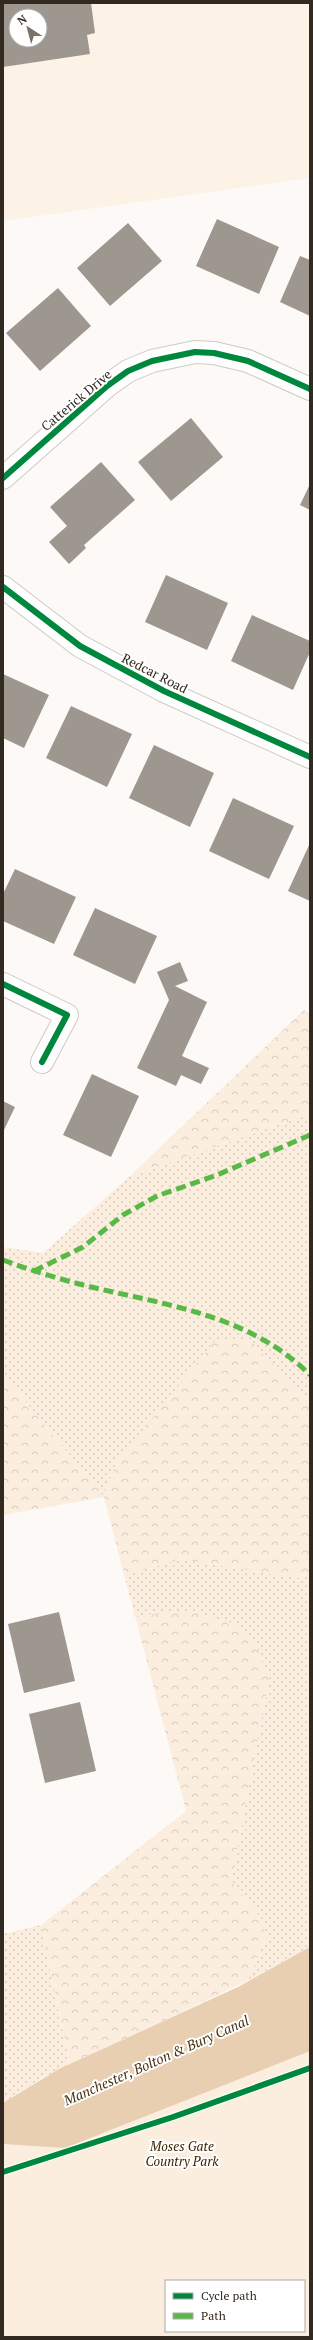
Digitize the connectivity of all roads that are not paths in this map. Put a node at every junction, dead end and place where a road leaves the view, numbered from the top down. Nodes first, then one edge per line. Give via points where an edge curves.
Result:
1 (310, 389) edge
2 (3, 478) edge
3 (3, 587) edge
4 (310, 757) edge
5 (3, 984) edge
6 (42, 1062) dead end

1 - 2 street, Catterick Drive via 248,361 214,353 196,352 152,361 128,371 107,386
3 - 4 street, Redcar Road via 80,646 164,691
5 - 6 street via 67,1015

